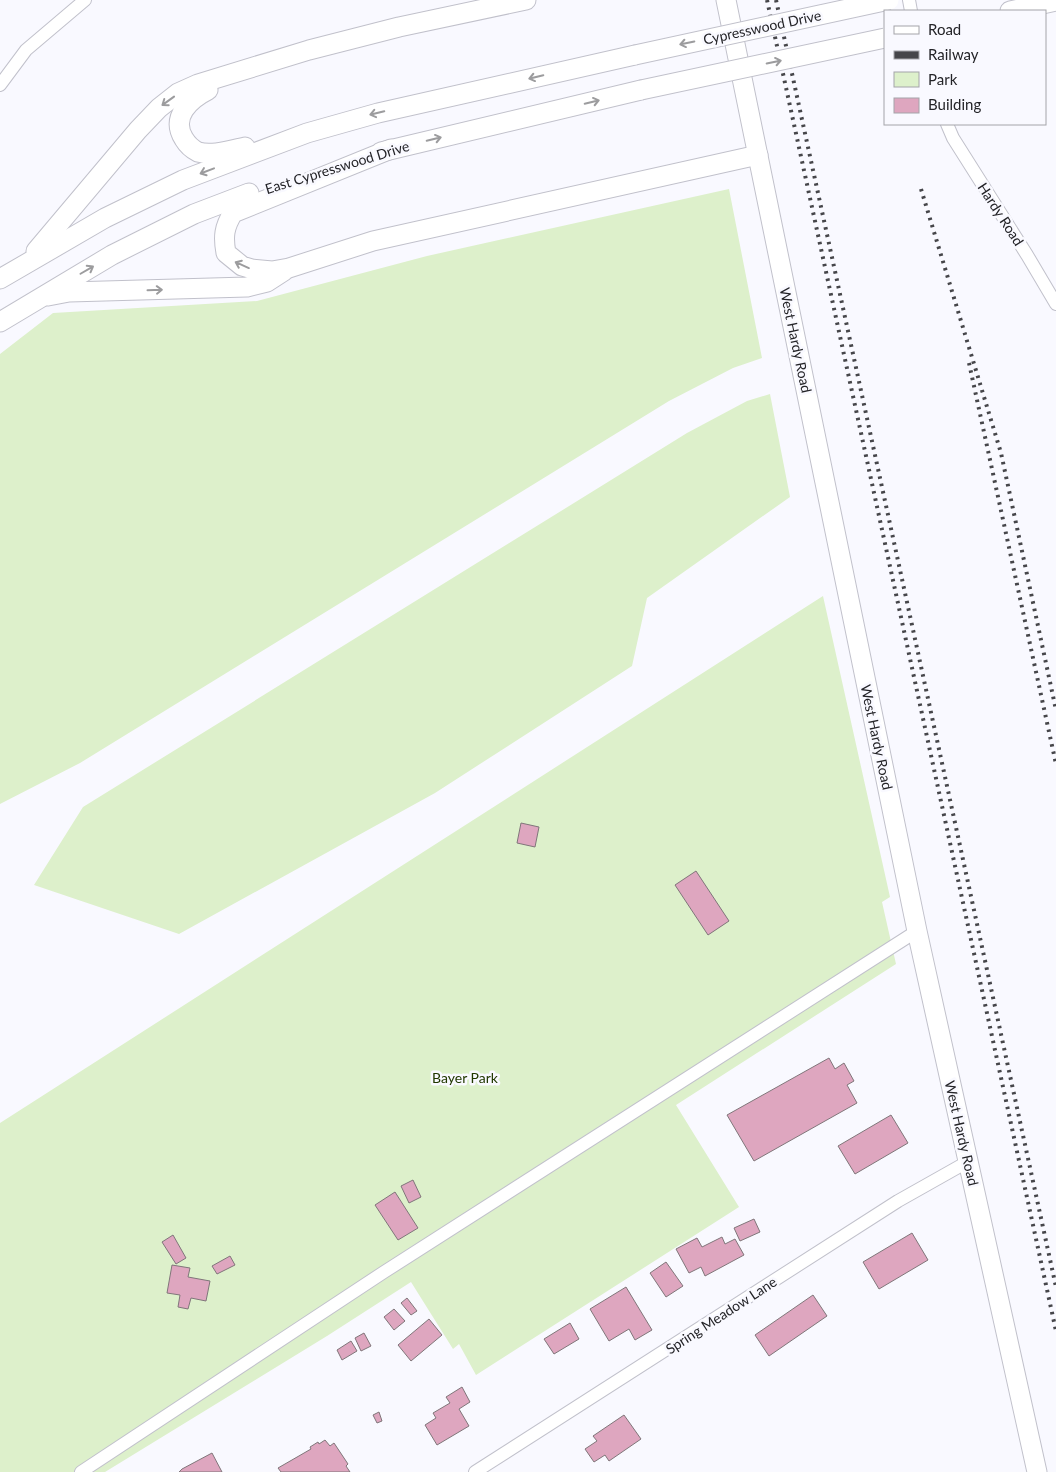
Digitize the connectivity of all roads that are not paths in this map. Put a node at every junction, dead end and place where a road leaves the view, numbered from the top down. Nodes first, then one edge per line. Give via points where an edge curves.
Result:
1 (85, 0) edge
2 (526, 0) edge
3 (726, 0) edge
4 (889, 0) edge
5 (1056, 1) edge
6 (1015, 10) edge
7 (884, 38) edge
8 (245, 70) junction
9 (0, 85) edge
10 (947, 125) edge
11 (307, 133) junction
12 (391, 149) junction
13 (758, 155) junction
14 (24, 264) junction
15 (289, 268) junction
16 (0, 279) edge
17 (37, 298) junction
18 (1056, 304) edge
19 (1, 319) edge
20 (917, 931) junction
21 (969, 1161) junction
22 (81, 1472) edge
23 (475, 1472) edge
24 (1037, 1472) edge

1 - 9 street via 26,50
2 - 8 main road via 399,27
3 - 13 main road, West Hardy Road
4 -> 11 main road, Cypresswood Drive, bridge via 378,113
5 - 6 main road
12 -> 7 main road, East Cypresswood Drive, bridge via 641,90
8 - 11 main road via 192,98 183,109 179,128 190,147 213,153
8 -> 14 main road via 198,84 178,93 159,108
10 - 18 street, Hardy Road
11 -> 14 main road via 183,180 104,218
15 -> 12 main road via 272,271 252,269 226,254 223,238 233,213
17 -> 12 main road, East Cypresswood Drive via 112,255 194,214 301,175
13 - 15 main road via 374,240
13 - 20 main road, West Hardy Road
14 - 16 main road
17 -> 15 main road via 69,292 247,288 267,282
17 - 19 main road, East Cypresswood Drive
20 - 21 main road, West Hardy Road
20 - 22 street via 558,1160
21 - 23 street, Spring Meadow Lane via 898,1201
21 - 24 main road, West Hardy Road

